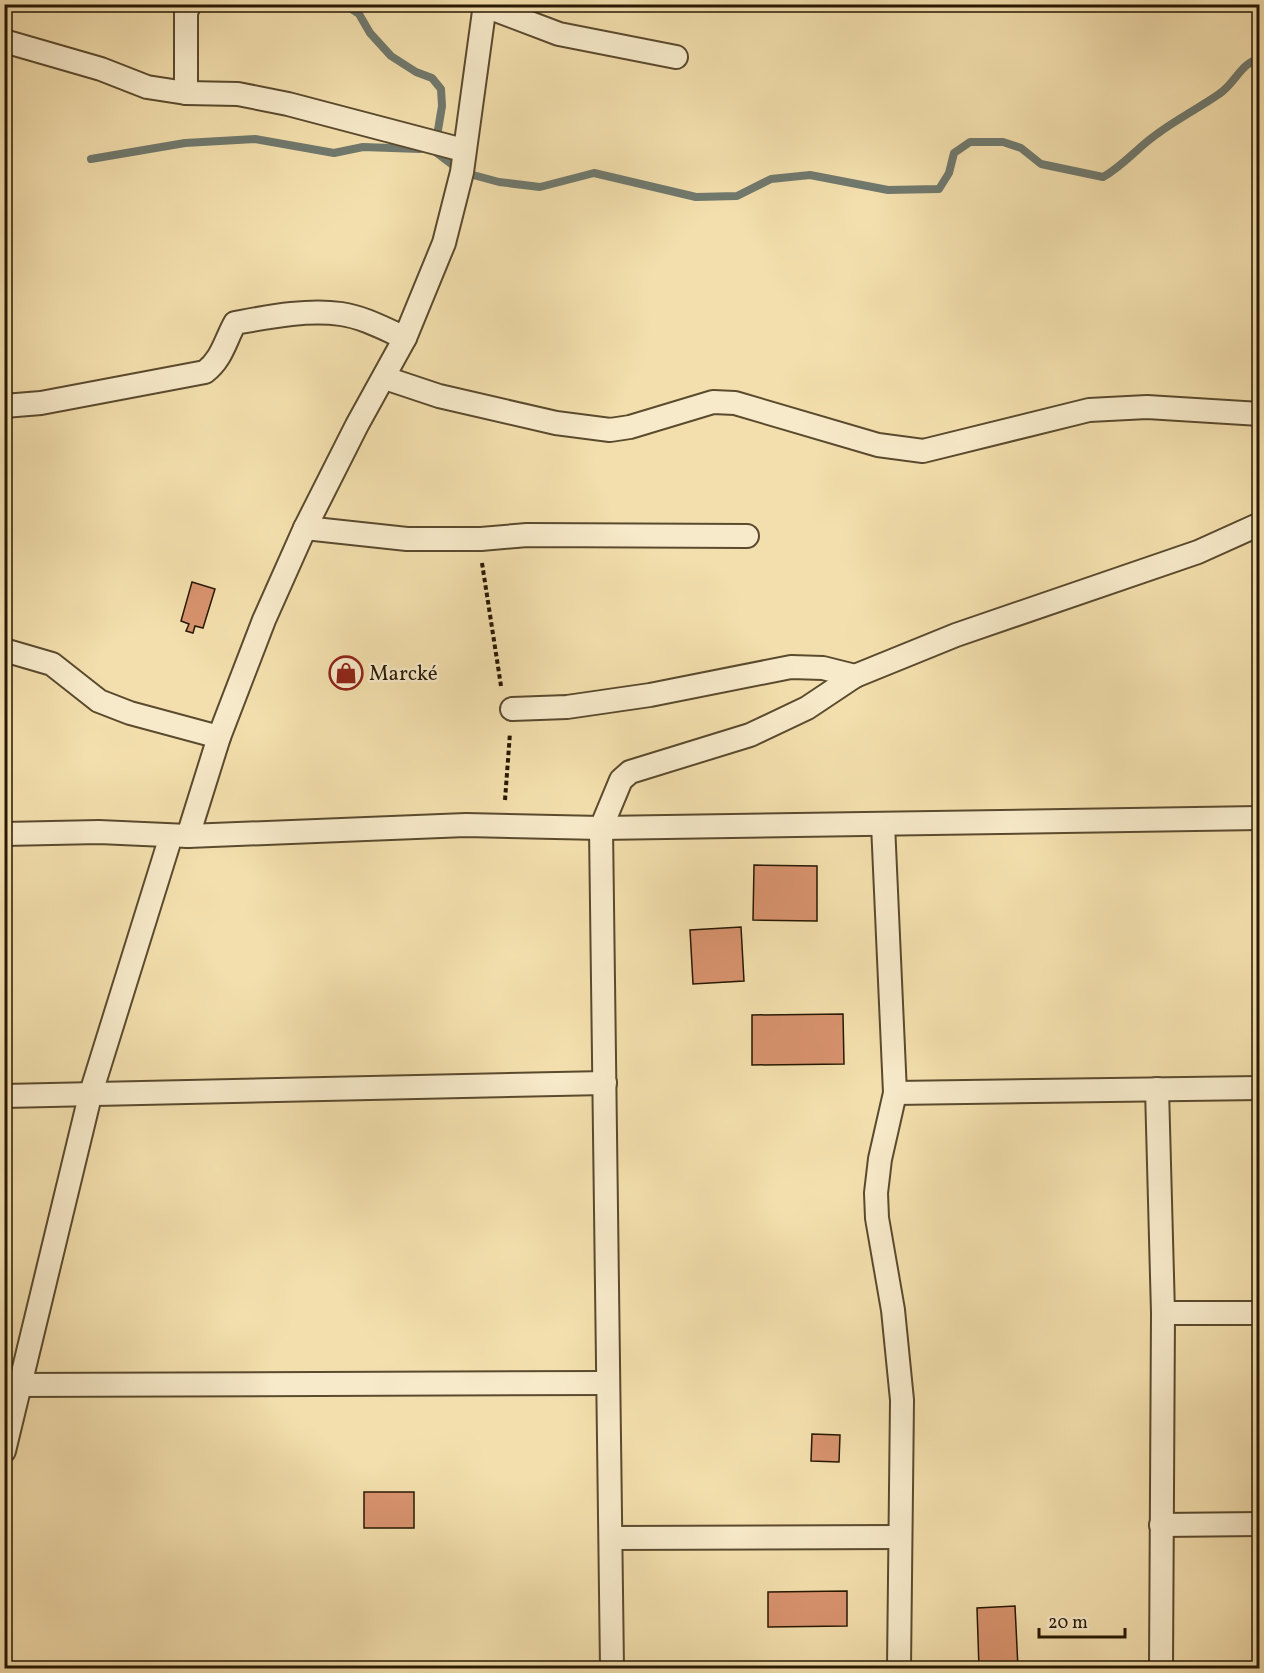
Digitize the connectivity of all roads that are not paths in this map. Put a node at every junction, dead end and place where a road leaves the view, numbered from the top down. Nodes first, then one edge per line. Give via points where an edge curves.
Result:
1 (190, 4) edge
2 (485, 5) edge
3 (4, 40) edge
4 (676, 57) dead end
5 (186, 93) junction
6 (463, 150) junction
7 (405, 338) junction
8 (385, 378) junction
9 (4, 406) edge
10 (1260, 414) edge
11 (1260, 524) edge
12 (305, 528) junction
13 (747, 536) dead end
14 (4, 650) edge
15 (855, 676) junction
16 (512, 710) road end
17 (219, 737) junction
18 (1260, 818) edge
19 (884, 824) junction
20 (601, 828) junction
21 (4, 834) edge
22 (179, 836) junction
23 (605, 1083) junction
24 (1260, 1088) edge
25 (1157, 1089) junction
26 (895, 1093) junction
27 (4, 1096) edge
28 (90, 1096) junction
29 (1163, 1313) junction
30 (1260, 1313) edge
31 (606, 1383) junction
32 (12, 1385) edge
33 (4, 1451) edge
34 (1260, 1524) edge
35 (1161, 1525) junction
36 (899, 1537) junction
37 (611, 1538) junction
38 (612, 1668) edge
39 (899, 1668) edge
40 (1161, 1668) edge

1 - 5 street via 186,12
2 - 4 street via 559,34
2 - 6 street
3 - 5 street via 147,87
5 - 6 street via 238,94 288,104
6 - 7 street via 462,172 444,243
7 - 8 street
7 - 9 street via 369,321 341,314 256,319 235,323 219,361 205,372 41,403
8 - 10 street via 439,396 556,423 610,430 630,428 713,402 735,403 908,451 923,451 1089,410 1147,407
8 - 12 street
11 - 15 street via 1198,552 956,635
12 - 13 street via 407,539
12 - 17 street
14 - 17 street via 52,664 99,701
15 - 16 street via 823,668 791,667 650,695
15 - 20 street via 807,708 750,735 630,772 621,780
17 - 22 street
18 - 19 street
19 - 20 street
19 - 26 street
20 - 22 street via 503,825
20 - 23 street
21 - 22 street via 99,832
22 - 28 street
23 - 28 street
23 - 31 street
24 - 25 street
25 - 26 street
25 - 29 street
26 - 36 street via 876,1193 902,1400
27 - 28 street
28 - 32 street
29 - 30 street
29 - 35 street
31 - 32 street
31 - 37 street
32 - 33 street
34 - 35 street
35 - 40 street
36 - 37 street
36 - 39 street
37 - 38 street

